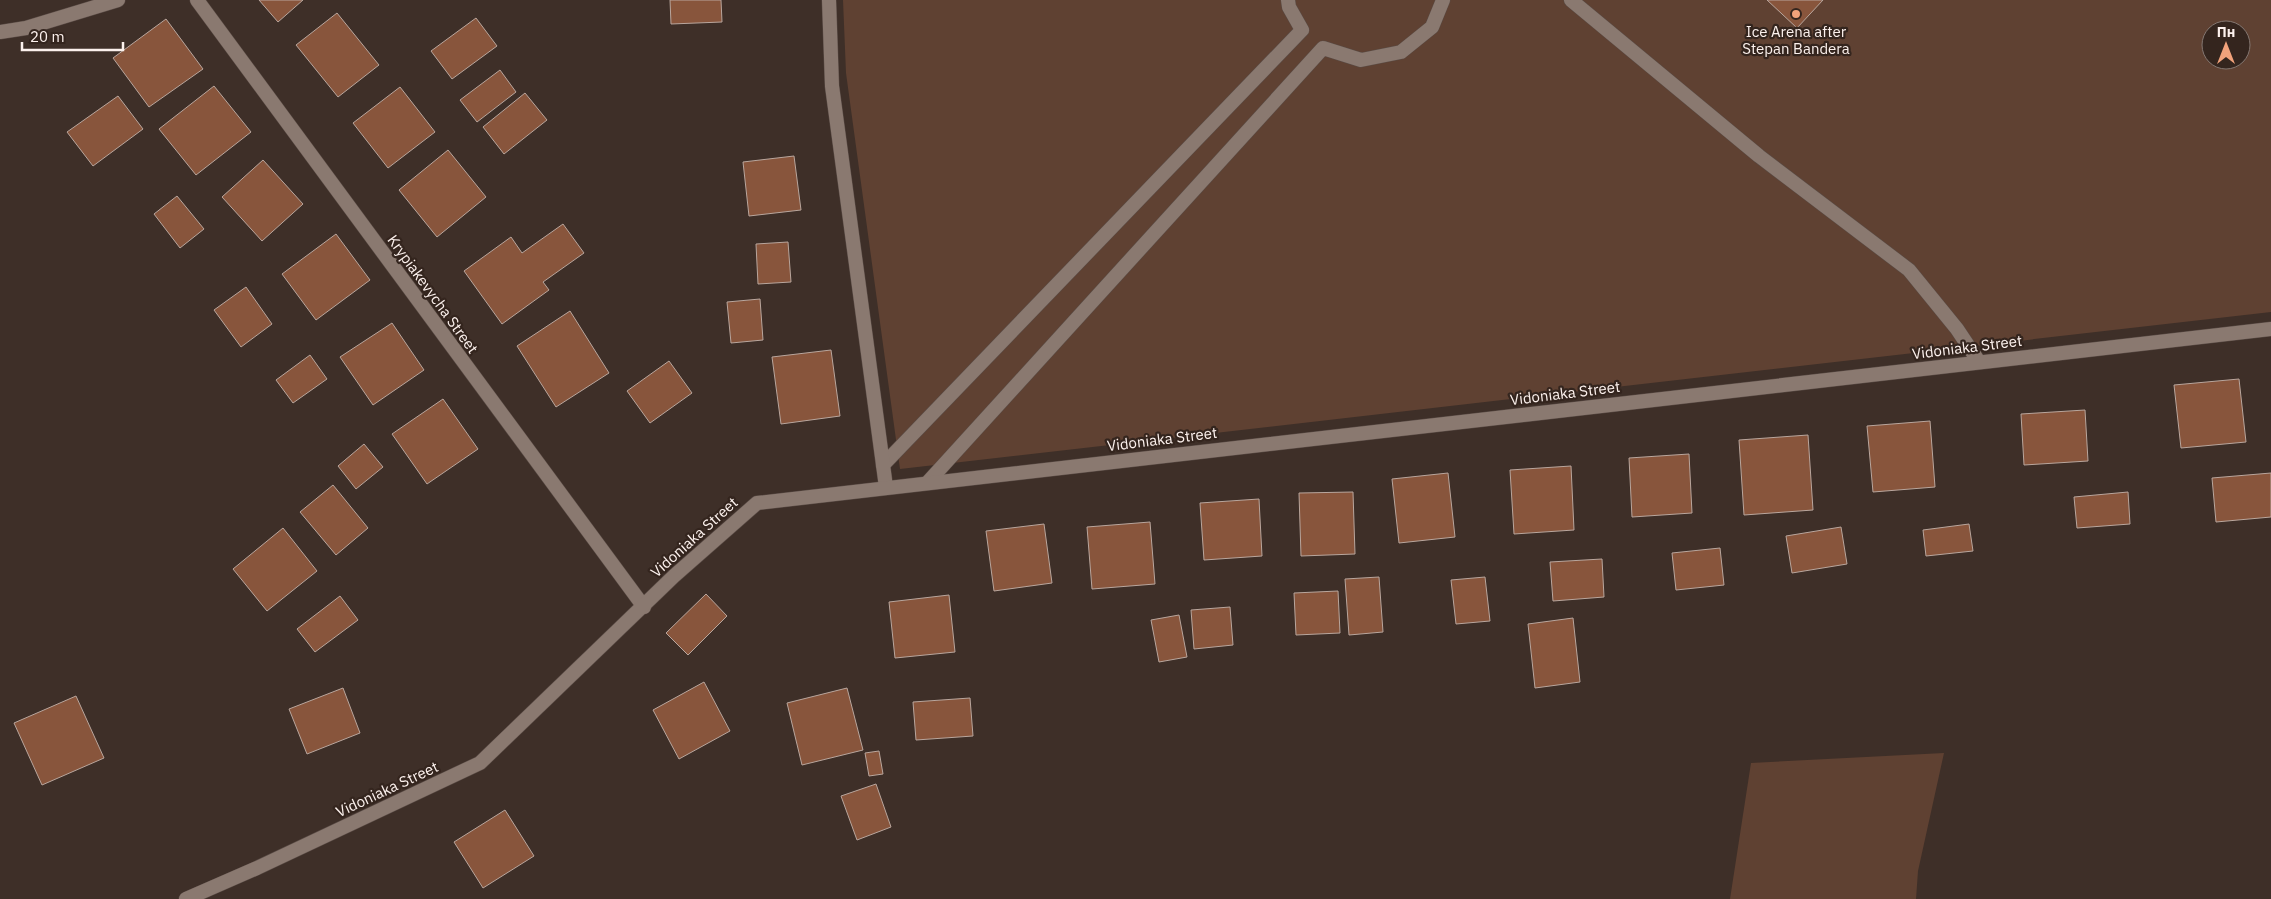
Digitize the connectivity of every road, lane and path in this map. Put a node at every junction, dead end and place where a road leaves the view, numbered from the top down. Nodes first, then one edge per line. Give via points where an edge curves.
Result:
1 (118, 0) edge
2 (197, 0) edge
3 (829, 0) edge
4 (1288, 0) edge
5 (1443, 0) edge
6 (1571, 0) edge
7 (0, 32) edge
8 (2271, 329) edge
9 (1979, 362) junction
10 (883, 465) junction
11 (928, 482) junction
12 (886, 487) junction
13 (644, 607) junction
14 (186, 899) edge

1 - 7 street via 26,28
2 - 13 street, Krypiakevycha Street
3 - 10 street via 832,86
4 - 10 street via 1302,30
5 - 11 street via 1432,27 1401,52 1361,60 1323,48
6 - 9 street via 1759,156 1908,270 1957,329
8 - 9 street, Vidoniaka Street
9 - 11 street, Vidoniaka Street
10 - 12 street
11 - 12 street, Vidoniaka Street
12 - 13 street, Vidoniaka Street via 757,503
13 - 14 street, Vidoniaka Street via 480,763

